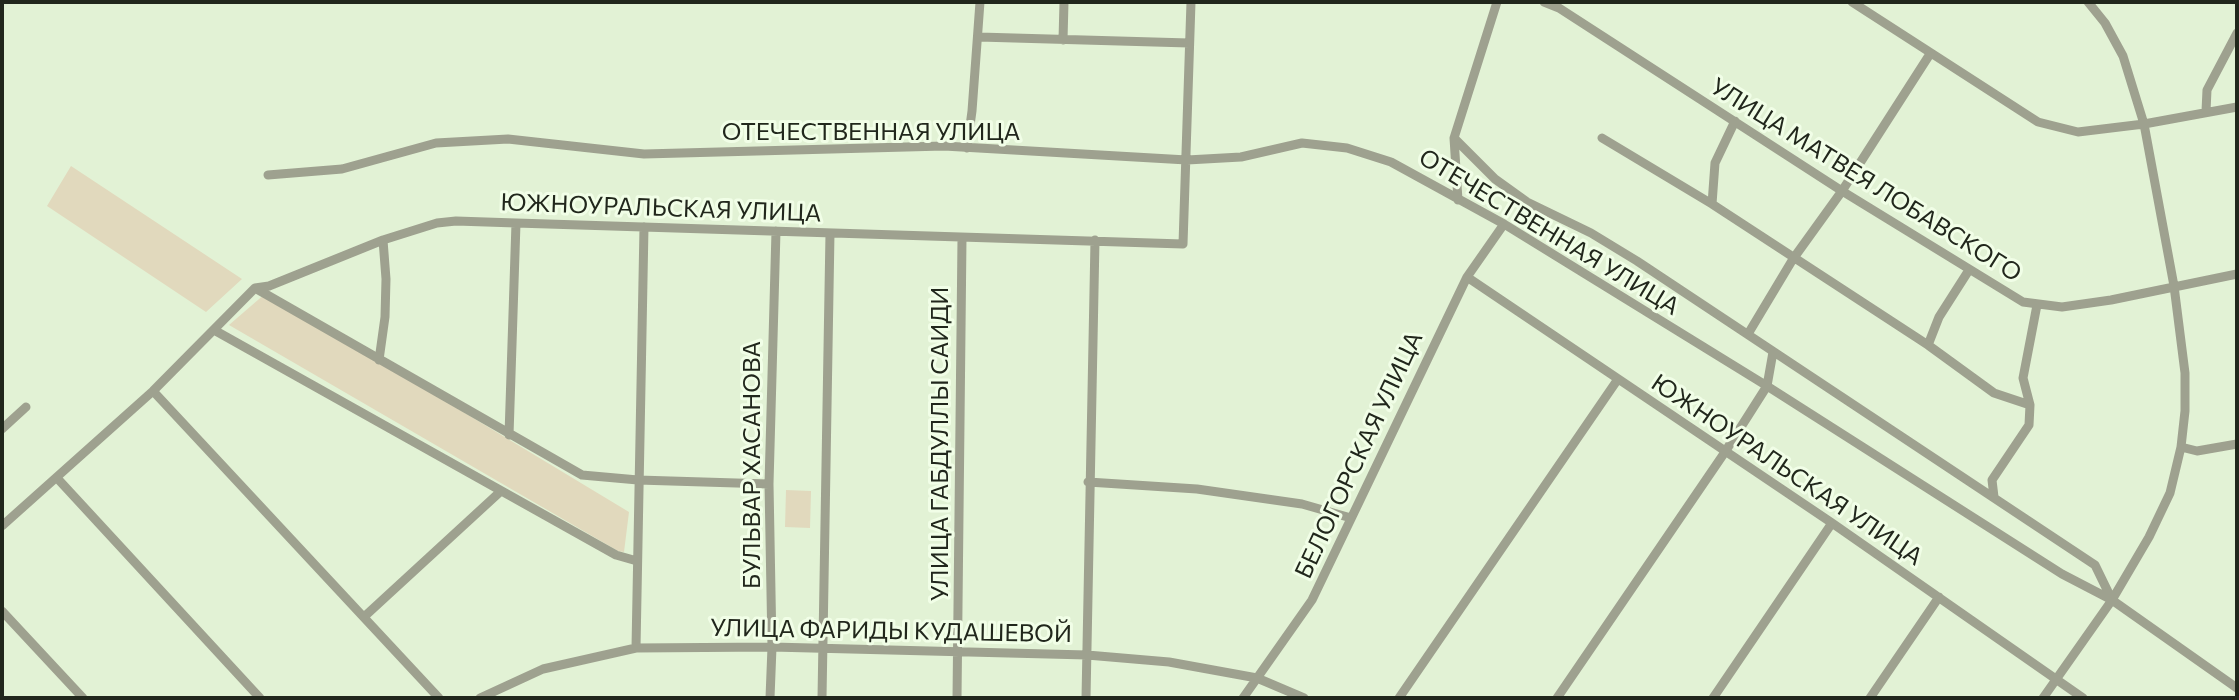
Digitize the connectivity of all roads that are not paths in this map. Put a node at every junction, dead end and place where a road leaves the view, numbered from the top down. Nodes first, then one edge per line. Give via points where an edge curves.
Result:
1 (980, 2) edge
2 (1064, 2) edge
3 (1191, 2) edge
4 (1497, 2) edge
5 (1544, 2) edge
6 (1852, 2) edge
7 (2088, 2) edge
8 (2237, 33) edge
9 (979, 37) junction
10 (1063, 40) junction
11 (1189, 43) junction
12 (1930, 54) junction
13 (2237, 107) edge
14 (2206, 111) junction
15 (1735, 121) junction
16 (2144, 124) junction
17 (1454, 138) junction
18 (1602, 138) dead end
19 (967, 148) junction
20 (1187, 160) junction
21 (268, 175) dead end
22 (1842, 191) junction
23 (1458, 200) junction
24 (1712, 204) junction
25 (516, 223) junction
26 (1504, 224) junction
27 (644, 227) junction
28 (776, 231) junction
29 (830, 233) junction
30 (962, 238) junction
31 (383, 240) junction
32 (1095, 240) junction
33 (1793, 259) junction
34 (1969, 270) junction
35 (2237, 274) edge
36 (1467, 277) junction
37 (2174, 286) junction
38 (255, 288) junction
39 (2037, 305) junction
40 (214, 330) junction
41 (1748, 334) junction
42 (1928, 345) junction
43 (1773, 352) junction
44 (379, 360) junction
45 (1618, 379) junction
46 (1767, 386) junction
47 (153, 391) junction
48 (2030, 405) junction
49 (26, 407) dead end
50 (2, 429) edge
51 (509, 435) junction
52 (2237, 444) edge
53 (2181, 447) junction
54 (1725, 452) junction
55 (57, 478) junction
56 (638, 480) junction
57 (1088, 482) junction
58 (769, 484) junction
59 (501, 491) junction
60 (1994, 497) junction
61 (1351, 518) junction
62 (1832, 523) junction
63 (2, 526) edge
64 (637, 561) junction
65 (1939, 597) junction
66 (2112, 600) junction
67 (2, 611) edge
68 (365, 616) junction
69 (772, 647) junction
70 (823, 647) junction
71 (636, 648) junction
72 (959, 650) junction
73 (1087, 655) junction
74 (1257, 678) junction
75 (2056, 679) junction
76 (2237, 688) edge
77 (83, 698) edge
78 (260, 698) edge
79 (439, 698) edge
80 (480, 698) edge
81 (770, 698) edge
82 (822, 698) edge
83 (957, 698) edge
84 (1086, 698) edge
85 (1243, 698) edge
86 (1304, 698) edge
87 (1399, 698) edge
88 (1557, 698) edge
89 (1713, 698) edge
90 (1870, 698) edge
91 (2043, 698) edge
92 (2083, 698) edge

1 - 9 street
2 - 10 street
3 - 11 street, ЮЖНОУРАЛЬСКАЯ УЛИЦА
4 - 17 street
5 - 15 street, УЛИЦА МАТВЕЯ ЛОБАВСКОГО
6 - 12 street
7 - 16 street via 2123,56
8 - 14 street via 2207,90
9 - 10 street
9 - 19 street
10 - 11 street
11 - 20 street, ЮЖНОУРАЛЬСКАЯ УЛИЦА
12 - 16 street via 2038,122 2078,132
12 - 22 street
13 - 14 street
14 - 16 street
15 - 22 street, УЛИЦА МАТВЕЯ ЛОБАВСКОГО
15 - 24 street via 1715,163
16 - 37 street
17 - 23 street
17 - 41 street via 1527,202 1591,233
18 - 24 street
19 - 20 street, ОТЕЧЕСТВЕННАЯ УЛИЦА
19 - 21 street, ОТЕЧЕСТВЕННАЯ УЛИЦА via 644,154 508,139 436,143 342,169
20 - 23 street, ОТЕЧЕСТВЕННАЯ УЛИЦА via 1241,157 1302,143 1347,148 1391,162
20 - 32 street, ЮЖНОУРАЛЬСКАЯ УЛИЦА via 1183,244
22 - 33 street
22 - 34 street, УЛИЦА МАТВЕЯ ЛОБАВСКОГО
23 - 26 street, ОТЕЧЕСТВЕННАЯ УЛИЦА
24 - 33 street
25 - 27 street, ЮЖНОУРАЛЬСКАЯ УЛИЦА
25 - 31 street, ЮЖНОУРАЛЬСКАЯ УЛИЦА via 437,223
25 - 51 street
26 - 36 street, БЕЛОГОРСКАЯ УЛИЦА
26 - 46 street, ОТЕЧЕСТВЕННАЯ УЛИЦА
27 - 28 street, ЮЖНОУРАЛЬСКАЯ УЛИЦА
27 - 56 street
28 - 29 street, ЮЖНОУРАЛЬСКАЯ УЛИЦА
28 - 58 street, БУЛЬВАР ХАСАНОВА
29 - 30 street, ЮЖНОУРАЛЬСКАЯ УЛИЦА
29 - 70 street
30 - 32 street, ЮЖНОУРАЛЬСКАЯ УЛИЦА
30 - 72 street, УЛИЦА ГАБДУЛЛЫ САИДИ
31 - 38 street, ЮЖНОУРАЛЬСКАЯ УЛИЦА
31 - 44 street via 385,317
32 - 57 street
33 - 41 street
33 - 42 street
34 - 39 street, УЛИЦА МАТВЕЯ ЛОБАВСКОГО
34 - 42 street
35 - 37 street, УЛИЦА МАТВЕЯ ЛОБАВСКОГО
36 - 45 street, ЮЖНОУРАЛЬСКАЯ УЛИЦА
36 - 61 street, БЕЛОГОРСКАЯ УЛИЦА
37 - 39 street, УЛИЦА МАТВЕЯ ЛОБАВСКОГО via 2062,307
37 - 53 street via 2185,373
38 - 40 street, ЮЖНОУРАЛЬСКАЯ УЛИЦА
38 - 44 street
39 - 48 street via 2023,378
40 - 47 street, ЮЖНОУРАЛЬСКАЯ УЛИЦА
40 - 59 street
41 - 43 street
42 - 48 street via 1994,393
43 - 46 street
43 - 60 street
44 - 51 street
45 - 54 street, ЮЖНОУРАЛЬСКАЯ УЛИЦА
45 - 87 street
46 - 54 street
46 - 66 street, ОТЕЧЕСТВЕННАЯ УЛИЦА via 2049,566
47 - 55 street, ЮЖНОУРАЛЬСКАЯ УЛИЦА
47 - 68 street
48 - 60 street via 2029,425 1992,480
49 - 50 street
51 - 56 street via 582,475
52 - 53 street via 2197,451
53 - 66 street via 2170,493
54 - 62 street, ЮЖНОУРАЛЬСКАЯ УЛИЦА
54 - 88 street
55 - 63 street, ЮЖНОУРАЛЬСКАЯ УЛИЦА
55 - 78 street
56 - 58 street
56 - 64 street
57 - 61 street via 1197,489 1302,504
57 - 73 street
58 - 69 street, БУЛЬВАР ХАСАНОВА
59 - 64 street via 616,555
59 - 68 street
60 - 66 street via 2095,565
61 - 74 street, БЕЛОГОРСКАЯ УЛИЦА via 1312,600
62 - 65 street, ЮЖНОУРАЛЬСКАЯ УЛИЦА
62 - 89 street
64 - 71 street
65 - 75 street, ЮЖНОУРАЛЬСКАЯ УЛИЦА
65 - 90 street
66 - 75 street
66 - 76 street, ОТЕЧЕСТВЕННАЯ УЛИЦА
67 - 77 street
68 - 79 street
69 - 70 street, УЛИЦА ФАРИДЫ КУДАШЕВОЙ
69 - 71 street, УЛИЦА ФАРИДЫ КУДАШЕВОЙ
69 - 81 street, БУЛЬВАР ХАСАНОВА
70 - 72 street, УЛИЦА ФАРИДЫ КУДАШЕВОЙ
70 - 82 street
71 - 80 street, УЛИЦА ФАРИДЫ КУДАШЕВОЙ via 543,669
72 - 73 street, УЛИЦА ФАРИДЫ КУДАШЕВОЙ
72 - 83 street, УЛИЦА ГАБДУЛЛЫ САИДИ
73 - 74 street, УЛИЦА ФАРИДЫ КУДАШЕВОЙ via 1169,662
73 - 84 street
74 - 85 street, БЕЛОГОРСКАЯ УЛИЦА
74 - 86 street, УЛИЦА ФАРИДЫ КУДАШЕВОЙ
75 - 91 street
75 - 92 street, ЮЖНОУРАЛЬСКАЯ УЛИЦА

